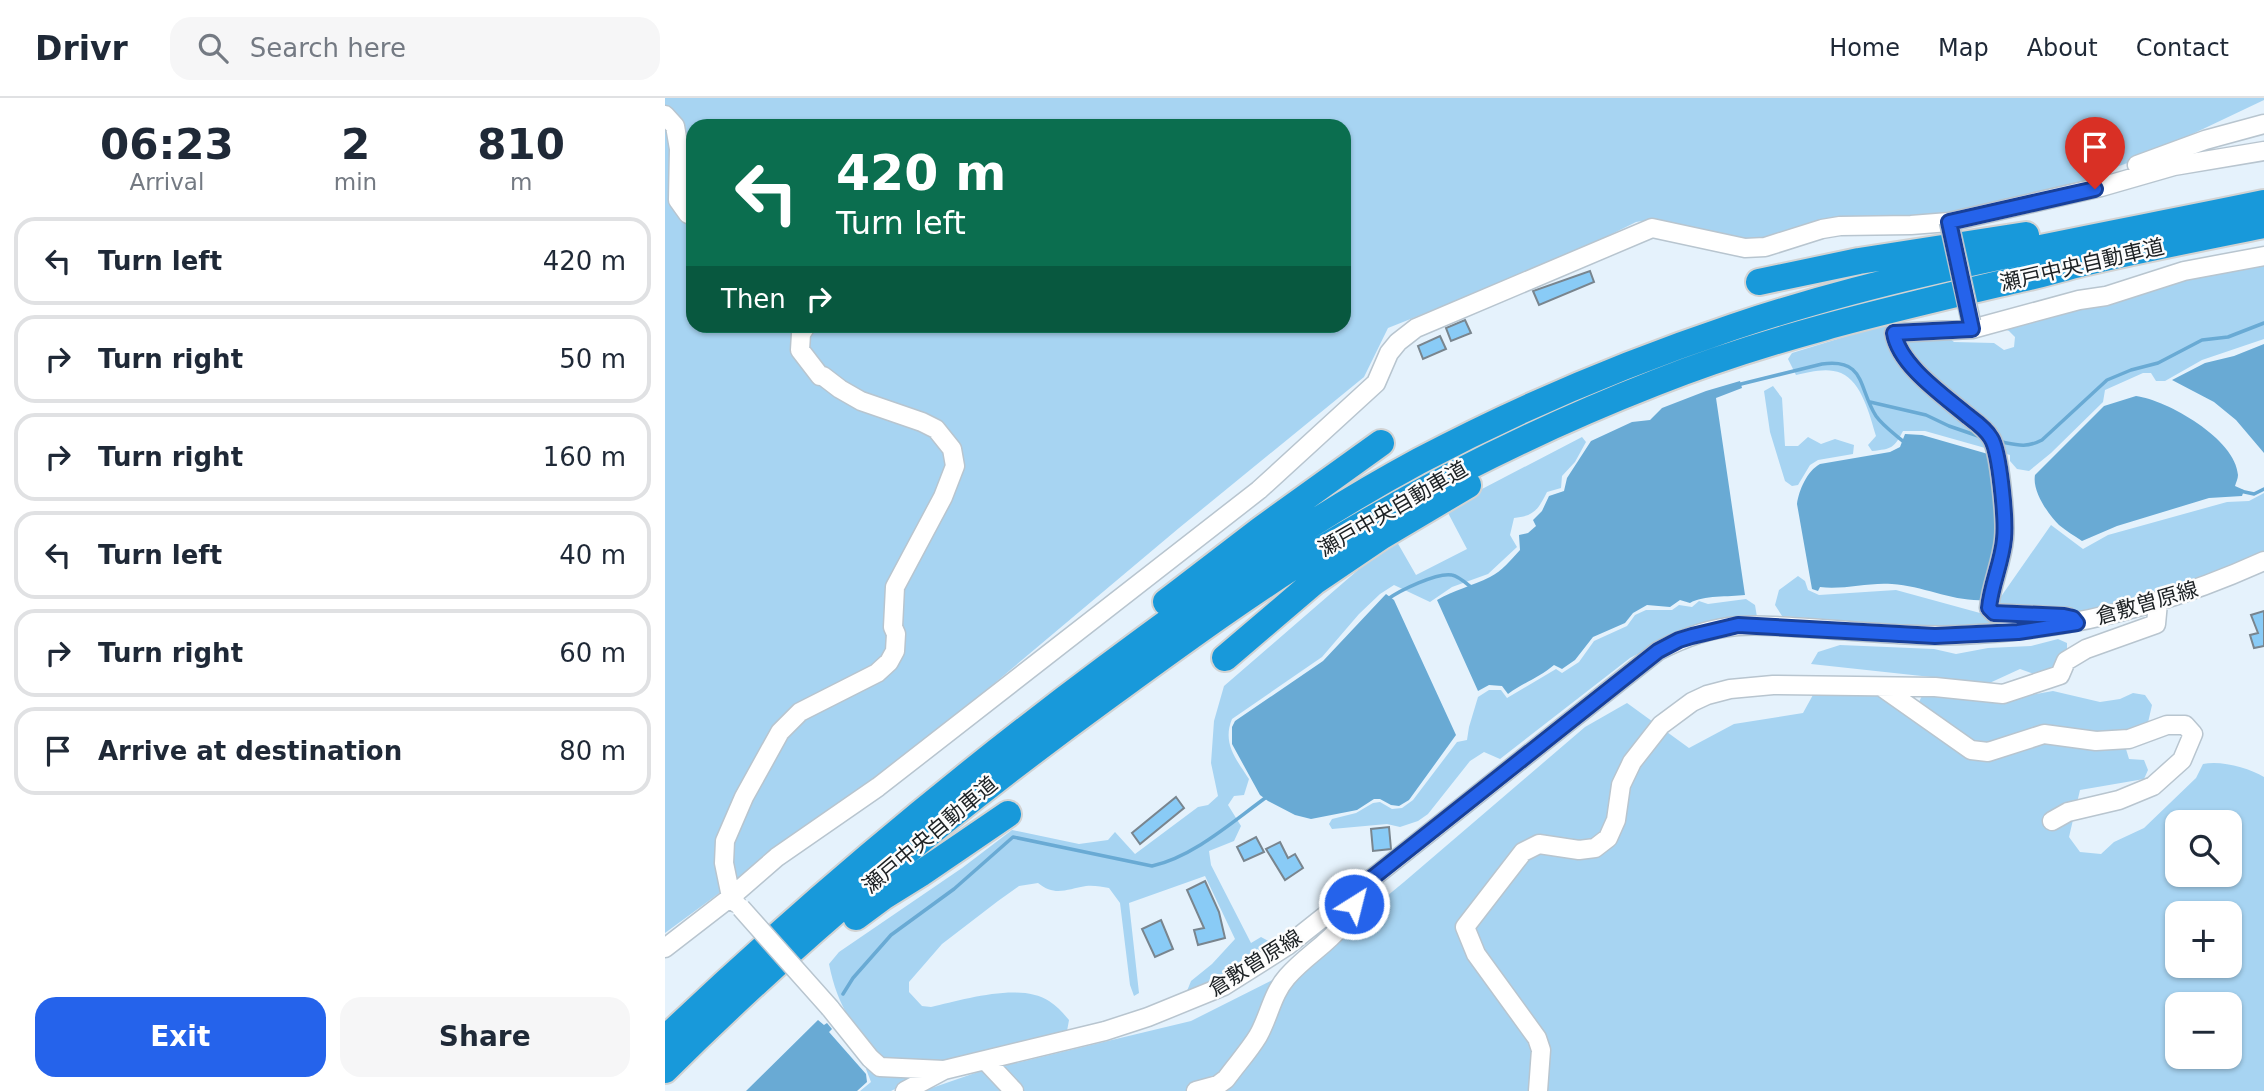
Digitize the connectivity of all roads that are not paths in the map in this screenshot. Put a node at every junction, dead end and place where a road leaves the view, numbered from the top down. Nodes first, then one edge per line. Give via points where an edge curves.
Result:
1 (665, 115) edge
2 (2264, 124) edge
3 (2264, 151) edge
4 (2095, 189) junction
5 (2264, 203) edge
6 (686, 211) edge
7 (1949, 222) junction
8 (2264, 225) edge
9 (2122, 231) junction
10 (2264, 256) edge
11 (1759, 282) dead end
12 (1971, 326) junction
13 (802, 333) edge
14 (1596, 407) junction
15 (1381, 443) dead end
16 (2264, 561) edge
17 (2158, 603) junction
18 (2077, 623) junction
19 (1225, 658) dead end
20 (1882, 687) junction
21 (1004, 743) junction
22 (1008, 814) dead end
23 (2052, 821) dead end
24 (1357, 890) junction
25 (736, 902) junction
26 (665, 948) edge
27 (745, 992) junction
28 (665, 1039) edge
29 (985, 1060) junction
30 (665, 1069) edge
31 (944, 1070) junction
32 (905, 1091) edge
33 (1014, 1091) edge
34 (1196, 1091) edge
35 (1538, 1091) edge

1 - 6 street via 675,126 678,200
2 - 4 street via 2139,165 2104,179
3 - 4 street via 2174,166
4 - 7 street
5 - 9 highway, 瀬戸中央自動車道
7 - 12 street, bridge
7 - 25 street via 1840,226 1765,247 1745,248 1652,228 1416,328 1389,353 1376,383 1259,490 878,787 777,857
8 - 14 highway, 瀬戸中央自動車道 via 1876,313 1743,352
9 - 11 highway via 2057,230
9 - 21 highway, 瀬戸中央自動車道 via 1776,313 1538,404 1421,460 1293,536 1165,623
10 - 12 street via 2183,271 2106,296
12 - 18 street via 1894,333 1895,343 1935,389 1985,430 1994,446 2004,539 1989,608 1994,613 2064,616
13 - 25 street via 800,350 820,376 861,401 936,429 952,449 955,466 895,587 895,651 889,662 877,673 800,712 780,732 744,797 725,841 724,863
14 - 19 highway via 1314,582
14 - 27 highway, 瀬戸中央自動車道 via 1418,493 1255,592 1022,759
15 - 21 highway via 1144,619
16 - 17 street, 倉敷曽原線
17 - 18 street, 倉敷曽原線
17 - 20 street via 2156,624 2086,649 2066,661 2060,675 2003,694
18 - 24 street, 倉敷曽原線 via 2018,632 1935,636 1738,625 1679,640 1658,651
20 - 23 street via 1971,750 1988,752 2044,734 2096,741 2129,738 2167,725 2185,725 2193,734 2182,760 2153,786
20 - 35 street via 1773,685 1730,689 1692,702 1661,726 1632,762 1621,785 1608,838 1595,848 1579,850 1539,844 1523,852 1510,867 1465,926 1476,954 1537,1038 1541,1051
21 - 28 highway, 瀬戸中央自動車道 via 788,926
22 - 27 highway via 883,897 783,972
24 - 29 street, 倉敷曽原線 via 1287,946 1224,986 1105,1031
24 - 34 street via 1343,926 1286,978 1258,1035 1226,1080
25 - 26 street
25 - 31 street, bridge via 870,1058 880,1066
27 - 30 highway, 瀬戸中央自動車道
29 - 31 street, 倉敷曽原線
29 - 33 street
31 - 32 street, 倉敷曽原線

